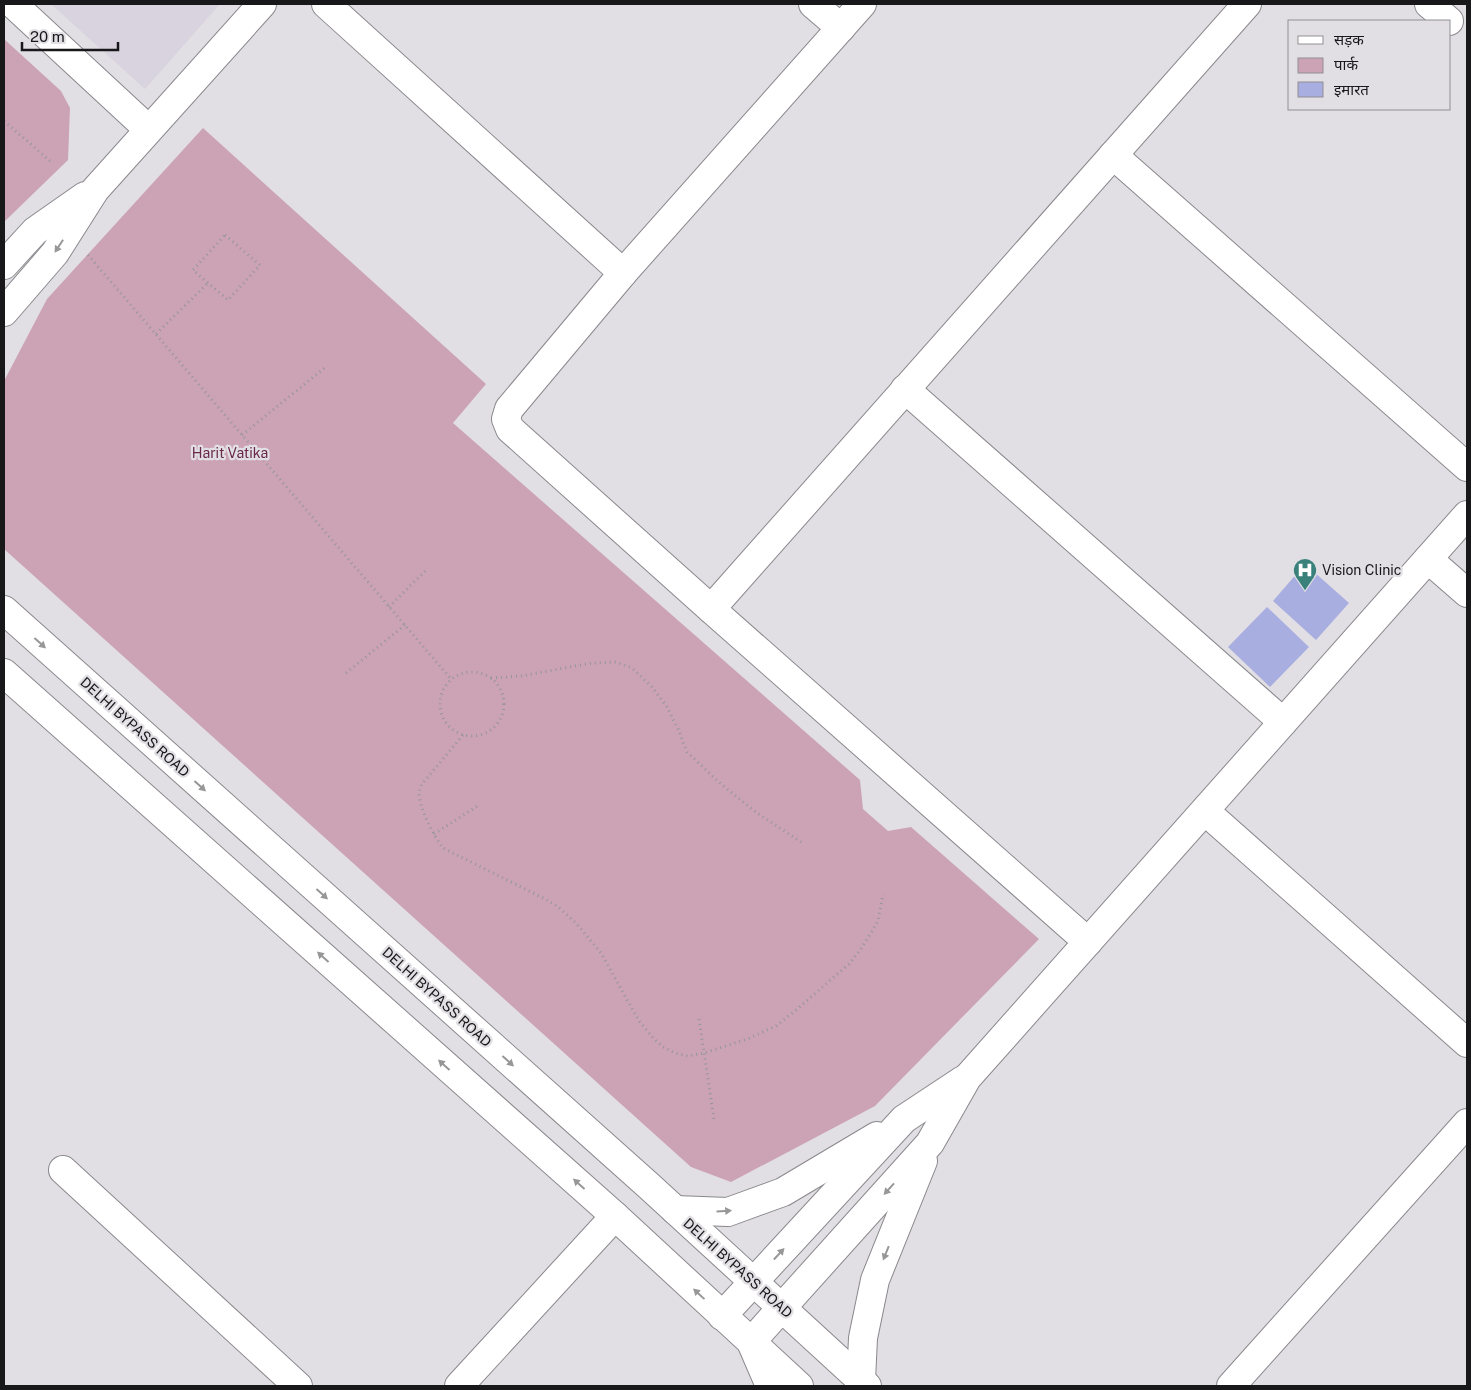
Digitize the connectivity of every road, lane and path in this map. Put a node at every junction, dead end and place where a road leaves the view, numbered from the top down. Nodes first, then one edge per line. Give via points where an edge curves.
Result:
1 (13, 4) edge
2 (262, 4) edge
3 (326, 4) edge
4 (813, 4) edge
5 (862, 4) edge
6 (1247, 4) edge
7 (1430, 4) edge
8 (1447, 20) edge
9 (1451, 24) edge
10 (841, 28) junction
11 (1467, 37) edge
12 (4, 120) edge
13 (148, 130) junction
14 (1113, 155) junction
15 (50, 161) dead end
16 (95, 190) junction
17 (68, 232) junction
18 (4, 265) edge
19 (623, 274) junction
20 (208, 283) junction
21 (4, 312) edge
22 (156, 334) junction
23 (327, 366) dead end
24 (905, 389) junction
25 (242, 435) junction
26 (1467, 467) edge
27 (1467, 515) edge
28 (1428, 559) junction
29 (427, 569) dead end
30 (1467, 593) edge
31 (389, 607) junction
32 (710, 609) junction
33 (4, 610) edge
34 (404, 625) junction
35 (4, 673) edge
36 (346, 673) dead end
37 (491, 678) junction
38 (451, 679) junction
39 (1283, 722) junction
40 (463, 735) junction
41 (479, 805) dead end
42 (1204, 811) junction
43 (434, 834) junction
44 (801, 842) dead end
45 (883, 894) dead end
46 (1088, 942) junction
47 (699, 1019) dead end
48 (1467, 1043) edge
49 (704, 1053) junction
50 (967, 1078) junction
51 (714, 1119) dead end
52 (904, 1119) junction
53 (1467, 1123) edge
54 (930, 1143) junction
55 (63, 1170) dead end
56 (675, 1210) junction
57 (615, 1216) junction
58 (753, 1282) junction
59 (782, 1308) junction
60 (722, 1316) junction
61 (751, 1342) junction
62 (864, 1383) edge
63 (298, 1386) edge
64 (459, 1386) edge
65 (770, 1386) edge
66 (799, 1386) edge
67 (1232, 1386) edge

1 - 13 street
2 - 13 street
3 - 19 street
4 - 10 street
5 - 10 street
6 - 14 street
7 - 8 street
9 - 11 street
10 - 19 street
12 - 15 path
13 - 16 street
14 - 24 street
14 - 26 street
16 - 17 street
16 - 18 street via 35,231
17 -> 21 street via 55,253
17 - 22 path
19 - 32 street via 509,409 506,419 510,429
20 - 20 path via 193,270 225,236 260,265 228,300
20 - 22 path
22 - 25 path
23 - 25 path
24 - 32 street
24 - 39 street
25 - 31 path
27 - 28 street
28 - 30 street
28 - 39 street
29 - 31 path
31 - 34 path
32 - 46 street
33 -> 56 street, DELHI BYPASS ROAD
34 - 36 path
34 - 38 path
57 -> 35 street
37 - 38 path via 470,672
37 - 40 path via 504,696 501,718 485,734
37 - 44 path via 593,663 616,662 632,668 652,686 667,708 687,752 757,813
38 - 40 path via 441,696 442,715 446,724
39 - 42 street
40 - 43 path via 422,784 419,793
41 - 43 path
42 - 46 street
42 - 48 street
43 - 49 path via 443,848 557,906 601,953 639,1022 654,1039 663,1047 688,1056
45 - 49 path via 878,921 849,964 776,1026
46 - 50 street
47 - 49 path
49 - 51 path
50 - 52 street
50 - 54 street
56 -> 52 street via 728,1212 783,1192
58 -> 52 street
53 - 67 street
54 -> 59 street
54 -> 62 street via 875,1280 863,1338
55 - 63 street
56 - 58 street, DELHI BYPASS ROAD
60 -> 57 street
57 - 64 street
58 - 59 street, DELHI BYPASS ROAD
58 - 60 street
59 - 61 street
59 - 62 street, DELHI BYPASS ROAD
60 - 61 street
61 - 65 street
61 - 66 street

